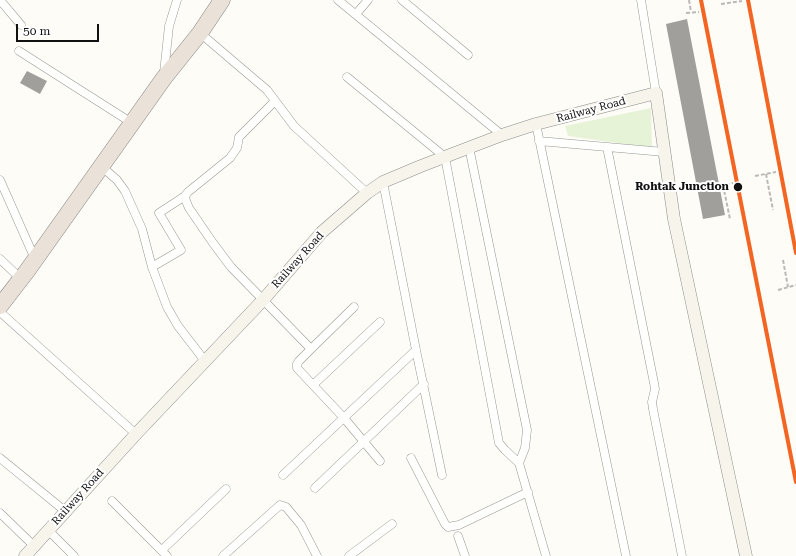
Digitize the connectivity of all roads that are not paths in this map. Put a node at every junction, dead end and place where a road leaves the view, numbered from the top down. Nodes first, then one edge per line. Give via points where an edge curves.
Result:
1 (0, 0) edge
2 (178, 0) edge
3 (222, 0) edge
4 (338, 0) edge
5 (368, 0) edge
6 (402, 0) edge
7 (641, 0) edge
8 (356, 14) junction
9 (21, 25) dead end
10 (200, 32) junction
11 (19, 50) dead end
12 (468, 55) dead end
13 (347, 77) dead end
14 (164, 78) junction
15 (656, 93) junction
16 (276, 101) junction
17 (132, 123) junction
18 (536, 124) junction
19 (502, 135) junction
20 (539, 141) junction
21 (469, 147) junction
22 (607, 147) junction
23 (664, 152) junction
24 (445, 156) junction
25 (101, 166) junction
26 (0, 180) edge
27 (383, 182) junction
28 (367, 192) junction
29 (185, 196) junction
30 (0, 259) edge
31 (35, 259) junction
32 (152, 267) junction
33 (21, 279) junction
34 (263, 300) junction
35 (0, 306) edge
36 (354, 307) dead end
37 (0, 312) edge
38 (380, 322) dead end
39 (311, 349) junction
40 (416, 350) junction
41 (205, 361) junction
42 (424, 384) junction
43 (312, 385) junction
44 (344, 418) junction
45 (136, 434) junction
46 (364, 441) junction
47 (0, 458) edge
48 (411, 458) dead end
49 (380, 461) dead end
50 (519, 463) junction
51 (283, 475) dead end
52 (442, 475) dead end
53 (315, 488) dead end
54 (226, 489) dead end
55 (528, 492) junction
56 (112, 501) dead end
57 (65, 511) junction
58 (0, 513) edge
59 (392, 524) dead end
60 (48, 530) junction
61 (458, 536) dead end
62 (34, 546) junction
63 (165, 553) edge
64 (25, 556) edge
65 (74, 556) edge
66 (223, 556) edge
67 (317, 556) edge
68 (349, 556) edge
69 (465, 556) edge
70 (546, 556) edge
71 (626, 556) edge
72 (682, 556) edge
73 (746, 556) edge

1 - 9 street
2 - 14 street via 169,26
3 - 10 highway
4 - 8 street
5 - 8 street
6 - 12 street
7 - 15 street
8 - 19 street
10 - 14 highway
10 - 16 street via 267,90
11 - 17 street
13 - 24 street
14 - 17 highway
15 - 18 street, Railway Road
15 - 23 street
16 - 28 street via 294,126
16 - 29 street via 239,137 237,148 230,158 198,182
17 - 25 highway
18 - 19 street, Railway Road
18 - 20 street
19 - 21 street, Railway Road
20 - 22 street
20 - 71 street
21 - 24 street, Railway Road
21 - 50 street via 527,430 525,448
22 - 23 street
22 - 72 street via 654,383 653,409
23 - 73 street via 674,219
24 - 27 street, Railway Road
24 - 50 street via 499,442
25 - 31 highway
25 - 32 street via 126,190 142,229
26 - 31 street
27 - 28 street, Railway Road
27 - 40 street
28 - 34 street, Railway Road via 322,232
29 - 32 street via 159,213 181,250
29 - 34 street via 189,208 220,254
30 - 33 street
31 - 33 highway
32 - 41 street via 178,326
33 - 35 highway
34 - 39 street
34 - 41 street, Railway Road
36 - 39 street
37 - 45 street
38 - 43 street
39 - 43 street via 299,361 297,368
40 - 42 street
40 - 44 street
41 - 45 street, Railway Road
42 - 46 street
42 - 52 street
43 - 44 street
44 - 46 street
44 - 51 street
45 - 57 street, Railway Road
46 - 49 street
46 - 53 street
47 - 57 street
48 - 55 street via 444,524 448,527 459,525
50 - 55 street
54 - 63 street
55 - 70 street
56 - 63 street
57 - 60 street, Railway Road
58 - 62 street
59 - 68 street
60 - 62 street, Railway Road
60 - 65 street
61 - 69 street
62 - 64 street, Railway Road
66 - 67 street via 280,505 286,507 301,525

